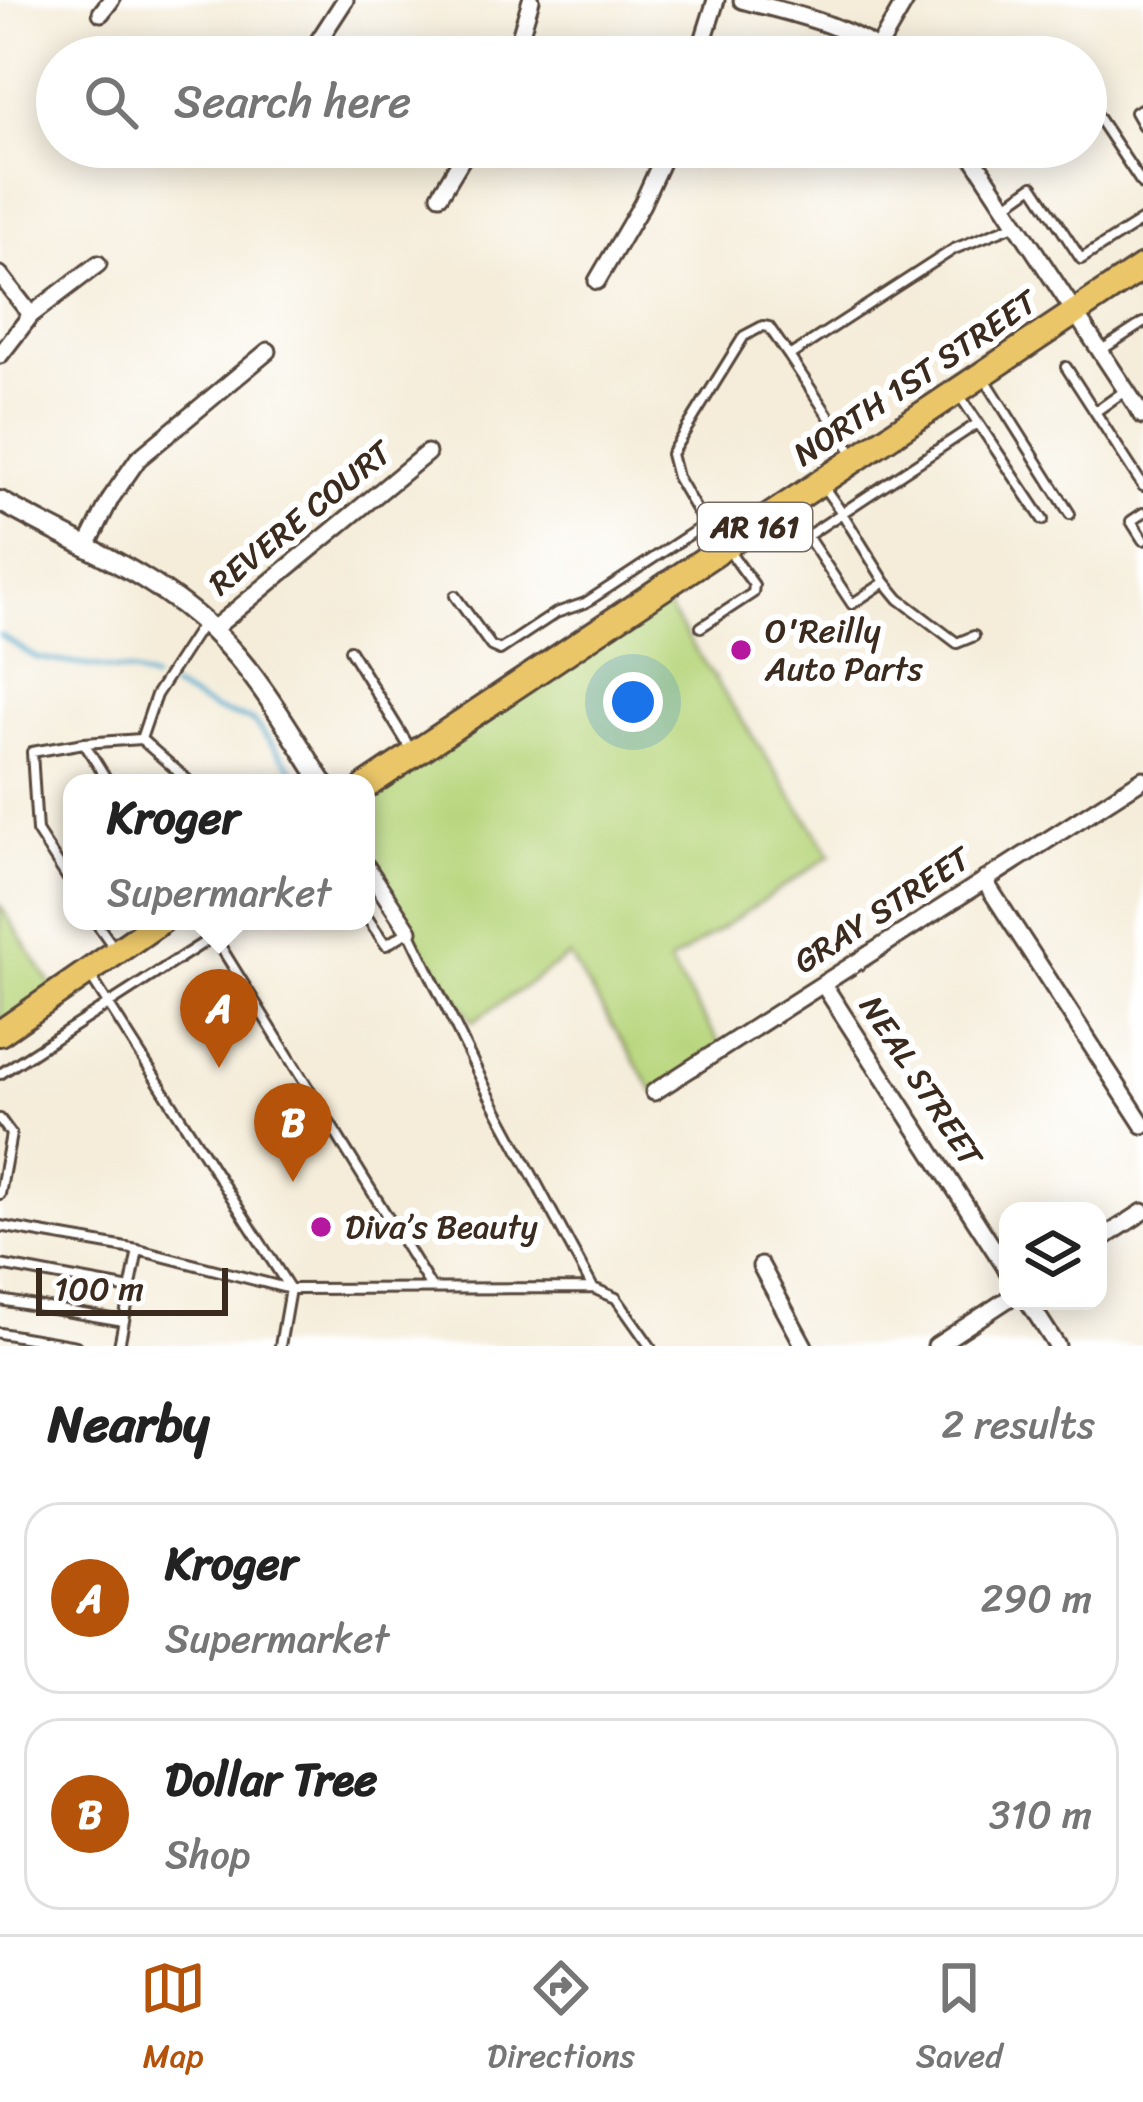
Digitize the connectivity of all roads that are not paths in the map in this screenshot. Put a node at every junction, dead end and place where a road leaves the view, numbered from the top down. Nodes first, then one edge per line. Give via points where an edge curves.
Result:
1 (345, 0) edge
2 (531, 0) edge
3 (716, 0) edge
4 (742, 0) edge
5 (906, 0) edge
6 (322, 36) edge
7 (520, 36) edge
8 (705, 36) edge
9 (850, 36) edge
10 (891, 36) edge
11 (1143, 108) edge
12 (1143, 126) edge
13 (1107, 131) edge
14 (457, 168) edge
15 (658, 168) edge
16 (980, 168) edge
17 (1143, 185) edge
18 (440, 196) dead end
19 (1004, 206) junction
20 (1143, 220) edge
21 (1017, 224) junction
22 (98, 264) dead end
23 (1143, 267) edge
24 (0, 275) edge
25 (597, 281) dead end
26 (1074, 311) junction
27 (32, 315) junction
28 (1143, 323) edge
29 (268, 351) dead end
30 (1100, 351) junction
31 (0, 355) edge
32 (789, 356) junction
33 (1066, 367) dead end
34 (981, 373) junction
35 (955, 390) junction
36 (1126, 390) junction
37 (1095, 412) junction
38 (1143, 416) edge
39 (978, 423) junction
40 (427, 453) dead end
41 (856, 457) junction
42 (820, 482) junction
43 (1143, 486) edge
44 (0, 501) edge
45 (842, 513) junction
46 (1143, 513) edge
47 (1070, 514) dead end
48 (1043, 520) dead end
49 (704, 525) junction
50 (1143, 540) edge
51 (86, 548) junction
52 (723, 548) junction
53 (885, 582) junction
54 (455, 596) dead end
55 (585, 603) junction
56 (208, 626) junction
57 (701, 628) dead end
58 (603, 629) junction
59 (974, 636) dead end
60 (350, 650) dead end
61 (141, 739) junction
62 (84, 743) junction
63 (414, 754) junction
64 (103, 774) edge
65 (181, 774) edge
66 (317, 774) edge
67 (1143, 779) edge
68 (375, 780) edge
69 (63, 871) edge
70 (375, 880) edge
71 (983, 880) junction
72 (375, 929) edge
73 (101, 930) edge
74 (148, 930) edge
75 (210, 930) edge
76 (409, 931) junction
77 (214, 936) junction
78 (116, 951) junction
79 (86, 971) junction
80 (823, 984) junction
81 (109, 1002) junction
82 (0, 1033) edge
83 (0, 1074) edge
84 (655, 1092) dead end
85 (0, 1120) edge
86 (1143, 1125) edge
87 (0, 1194) edge
88 (1143, 1212) edge
89 (0, 1226) edge
90 (1107, 1235) edge
91 (138, 1250) junction
92 (999, 1257) edge
93 (0, 1265) edge
94 (760, 1265) dead end
95 (130, 1288) junction
96 (593, 1288) junction
97 (290, 1289) junction
98 (432, 1289) junction
99 (0, 1300) edge
100 (999, 1305) edge
101 (1034, 1310) edge
102 (124, 1321) junction
103 (0, 1333) edge
104 (76, 1346) edge
105 (119, 1346) edge
106 (280, 1346) edge
107 (650, 1346) edge
108 (804, 1346) edge
109 (936, 1346) edge
110 (1058, 1346) edge

1 - 6 street
2 - 7 street
3 - 8 street
4 - 9 street
5 - 10 street
11 - 12 lane via 1135,112
13 - 17 lane
14 - 18 street
15 - 25 street
16 - 19 street
19 - 20 lane via 1033,186 1081,259
19 - 21 street
21 - 26 street
21 - 32 lane via 954,250
22 - 27 street
23 - 26 main road, NORTH 1ST STREET / AR 161
24 - 27 street
26 - 30 street
26 - 34 main road, NORTH 1ST STREET / AR 161
27 - 31 street
28 - 30 lane
29 - 51 street via 138,459
30 - 36 street
32 - 41 lane
32 - 49 lane via 769,327 744,336 670,454
33 - 37 lane
34 - 35 main road, NORTH 1ST STREET / AR 161
34 - 47 lane
35 - 39 lane
35 - 41 main road, NORTH 1ST STREET / AR 161
36 - 37 lane
36 - 38 street
37 - 43 lane
39 - 45 lane
39 - 48 lane
40 - 56 street, REVERE COURT
41 - 42 main road, NORTH 1ST STREET / AR 161
42 - 45 lane
42 - 52 main road, NORTH 1ST STREET / AR 161
44 - 51 street
45 - 53 lane
45 - 53 lane via 807,536 852,604
46 - 50 lane via 1131,521
49 - 52 lane
49 - 55 lane
51 - 56 street
52 - 57 lane via 754,585 752,593
52 - 58 main road, NORTH 1ST STREET / AR 161
53 - 59 lane via 957,643
54 - 55 lane via 500,650
55 - 58 lane
56 - 61 lane via 156,695
56 - 66 street
58 - 63 main road, NORTH 1ST STREET / AR 161
60 - 63 lane
61 - 62 lane
61 - 65 lane
62 - 64 lane
62 - 69 lane via 32,752 37,831
63 - 68 main road, NORTH 1ST STREET / AR 161
67 - 71 street, GRAY STREET
70 - 76 street
71 - 80 street, GRAY STREET
71 - 86 street
72 - 76 lane via 386,945
73 - 78 lane
74 - 78 main road
75 - 77 lane
76 - 96 lane
77 - 81 lane
77 - 98 lane
78 - 79 main road
79 - 81 lane
79 - 82 main road
80 - 84 street, GRAY STREET
80 - 92 street, NEAL STREET
81 - 83 lane
81 - 97 lane
85 - 87 lane via 11,1134
88 - 90 street
89 - 91 lane
91 - 95 lane
91 - 97 lane
93 - 95 lane
94 - 108 street
95 - 102 lane
96 - 98 lane
96 - 107 lane via 616,1298
97 - 98 lane
97 - 106 lane
99 - 102 lane
100 - 109 street
101 - 110 street
102 - 105 lane
103 - 104 lane

